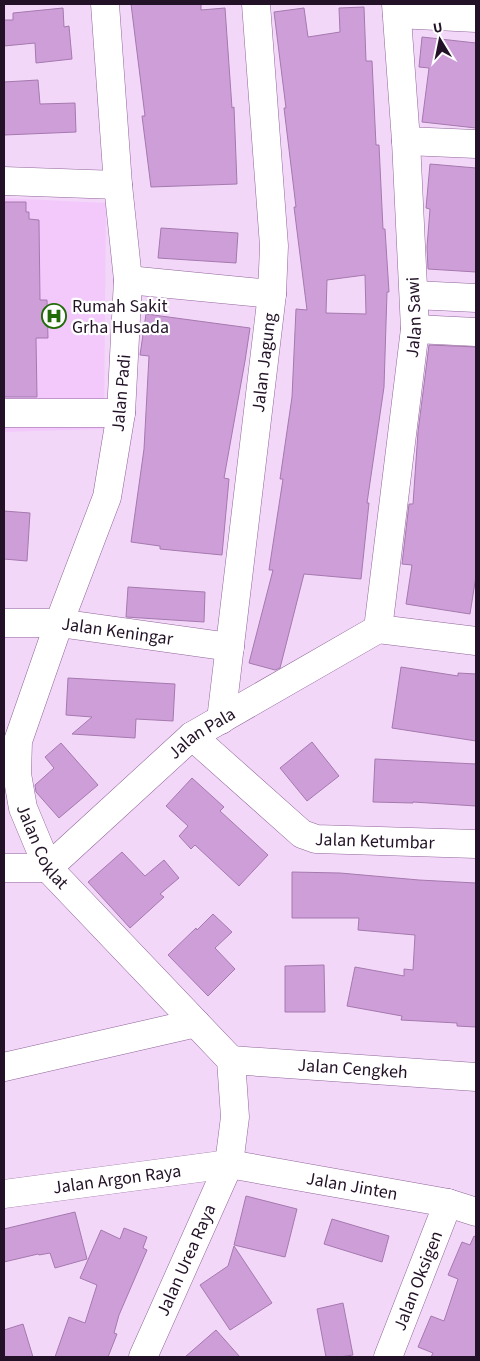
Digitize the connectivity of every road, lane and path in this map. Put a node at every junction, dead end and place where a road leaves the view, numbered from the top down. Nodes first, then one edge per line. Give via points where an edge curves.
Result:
1 (105, 4) edge
2 (256, 4) edge
3 (396, 9) edge
4 (476, 18) edge
5 (406, 141) junction
6 (476, 144) edge
7 (4, 181) edge
8 (118, 185) junction
9 (128, 280) junction
10 (272, 294) junction
11 (414, 295) junction
12 (476, 298) edge
13 (415, 329) junction
14 (476, 332) edge
15 (4, 413) edge
16 (121, 413) junction
17 (4, 623) edge
18 (59, 623) junction
19 (378, 629) junction
20 (476, 641) edge
21 (230, 647) junction
22 (221, 720) junction
23 (192, 736) junction
24 (476, 844) edge
25 (4, 868) edge
26 (48, 868) junction
27 (196, 1023) junction
28 (231, 1060) junction
29 (4, 1067) edge
30 (476, 1076) edge
31 (229, 1164) junction
32 (4, 1194) edge
33 (448, 1203) junction
34 (476, 1212) edge
35 (143, 1357) edge
36 (388, 1357) edge

1 - 8 street, Jalan Padi
2 - 10 street, Jalan Jagung via 274,246
3 - 4 street
3 - 5 street, Jalan Sawi
5 - 6 street
5 - 11 street, Jalan Sawi
7 - 8 street
8 - 9 street, Jalan Padi
9 - 10 street
9 - 16 street, Jalan Padi
10 - 21 street, Jalan Jagung
11 - 12 street
11 - 13 street, Jalan Sawi
13 - 14 street
13 - 19 street, Jalan Sawi
15 - 16 street
16 - 18 street, Jalan Padi via 107,497
17 - 18 street, Jalan Keningar
18 - 21 street, Jalan Keningar
18 - 26 street, Jalan Coklat via 18,741 17,774 23,808
19 - 20 street
19 - 22 street, Jalan Pala
21 - 22 street, Jalan Jagung
22 - 23 street, Jalan Pala
23 - 24 street, Jalan Ketumbar via 309,837
23 - 26 street, Jalan Pala
25 - 26 street
26 - 27 street, Jalan Coklat
27 - 28 street, Jalan Coklat
27 - 29 street
28 - 30 street, Jalan Cengkeh
28 - 31 street, Jalan Urea Raya via 235,1117
31 - 32 street, Jalan Argon Raya
31 - 33 street, Jalan Jinten
31 - 35 street, Jalan Urea Raya
33 - 34 street, Jalan Jinten
33 - 36 street, Jalan Oksigen

